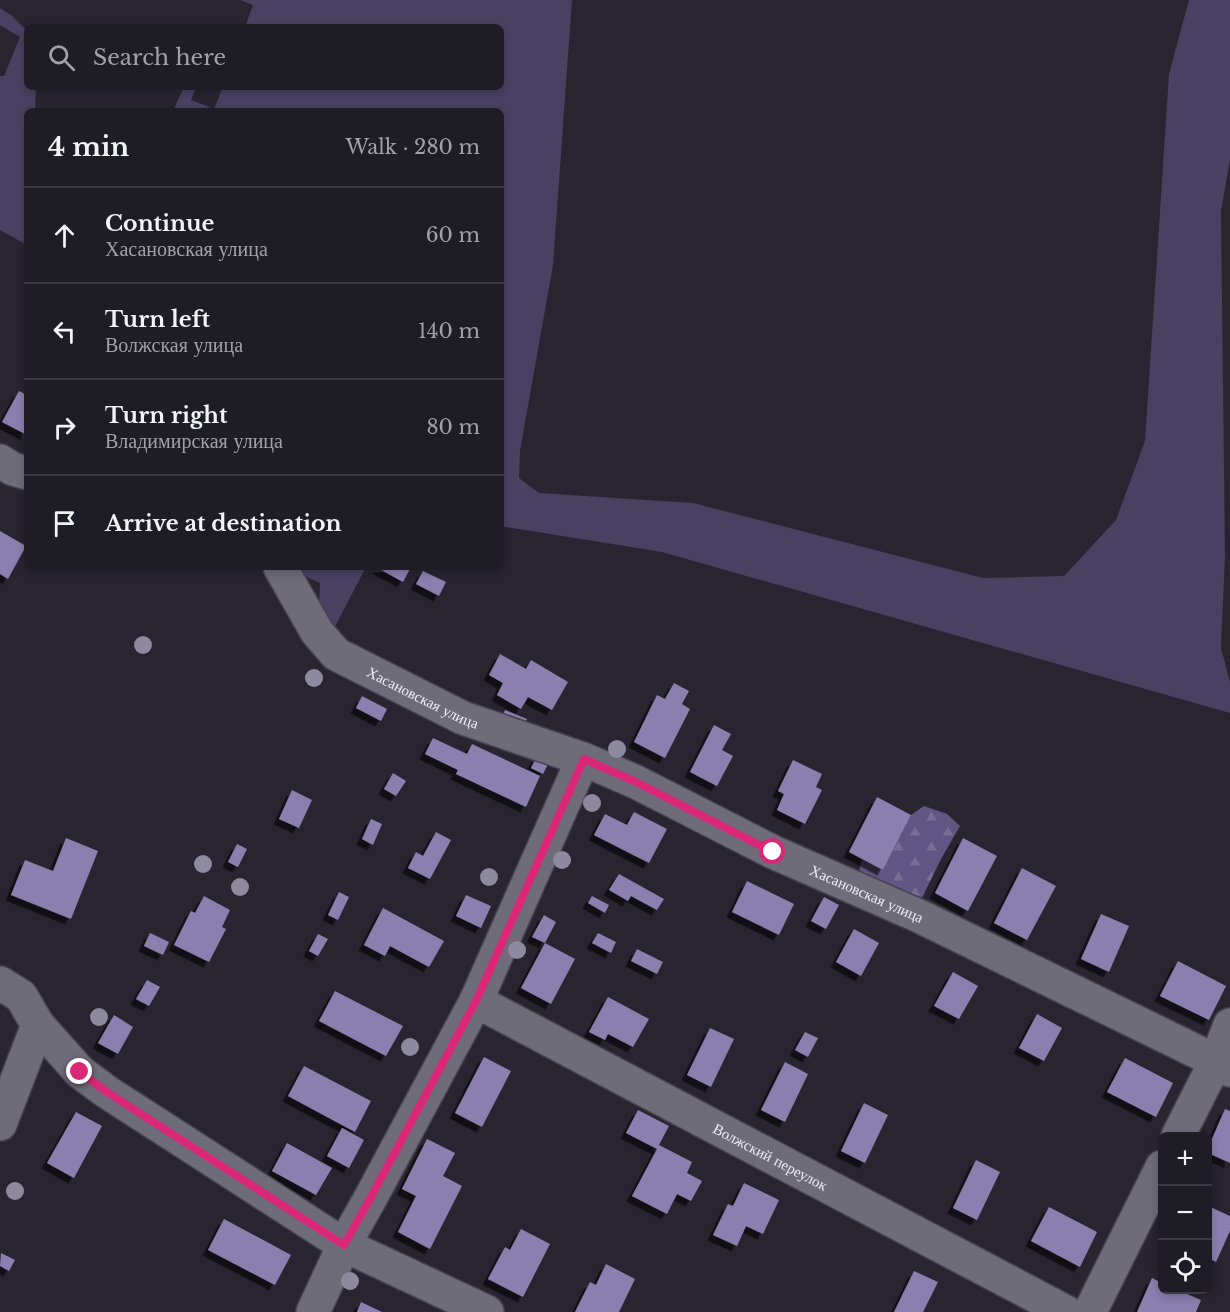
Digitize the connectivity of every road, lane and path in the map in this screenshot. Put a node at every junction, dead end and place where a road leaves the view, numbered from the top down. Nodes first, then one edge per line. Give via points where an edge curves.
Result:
1 (0, 462) edge
2 (24, 472) edge
3 (288, 580) edge
4 (584, 759) junction
5 (0, 983) edge
6 (476, 1001) junction
7 (38, 1025) junction
8 (1230, 1025) edge
9 (1223, 1066) edge
10 (0, 1124) edge
11 (1181, 1132) edge
12 (1158, 1175) edge
13 (344, 1245) junction
14 (313, 1312) edge
15 (487, 1312) edge
16 (1066, 1312) edge
17 (1090, 1312) edge

1 - 2 street
3 - 4 street, Хасановская улица via 316,632 336,654 463,718
4 - 6 street
4 - 9 street, Хасановская улица via 773,852 919,916
5 - 7 street via 21,996
6 - 13 street
6 - 16 street, Волжский переулок
7 - 10 street
7 - 13 street via 80,1072 107,1092
8 - 9 street
9 - 11 street
12 - 17 street
13 - 14 street
13 - 15 street

